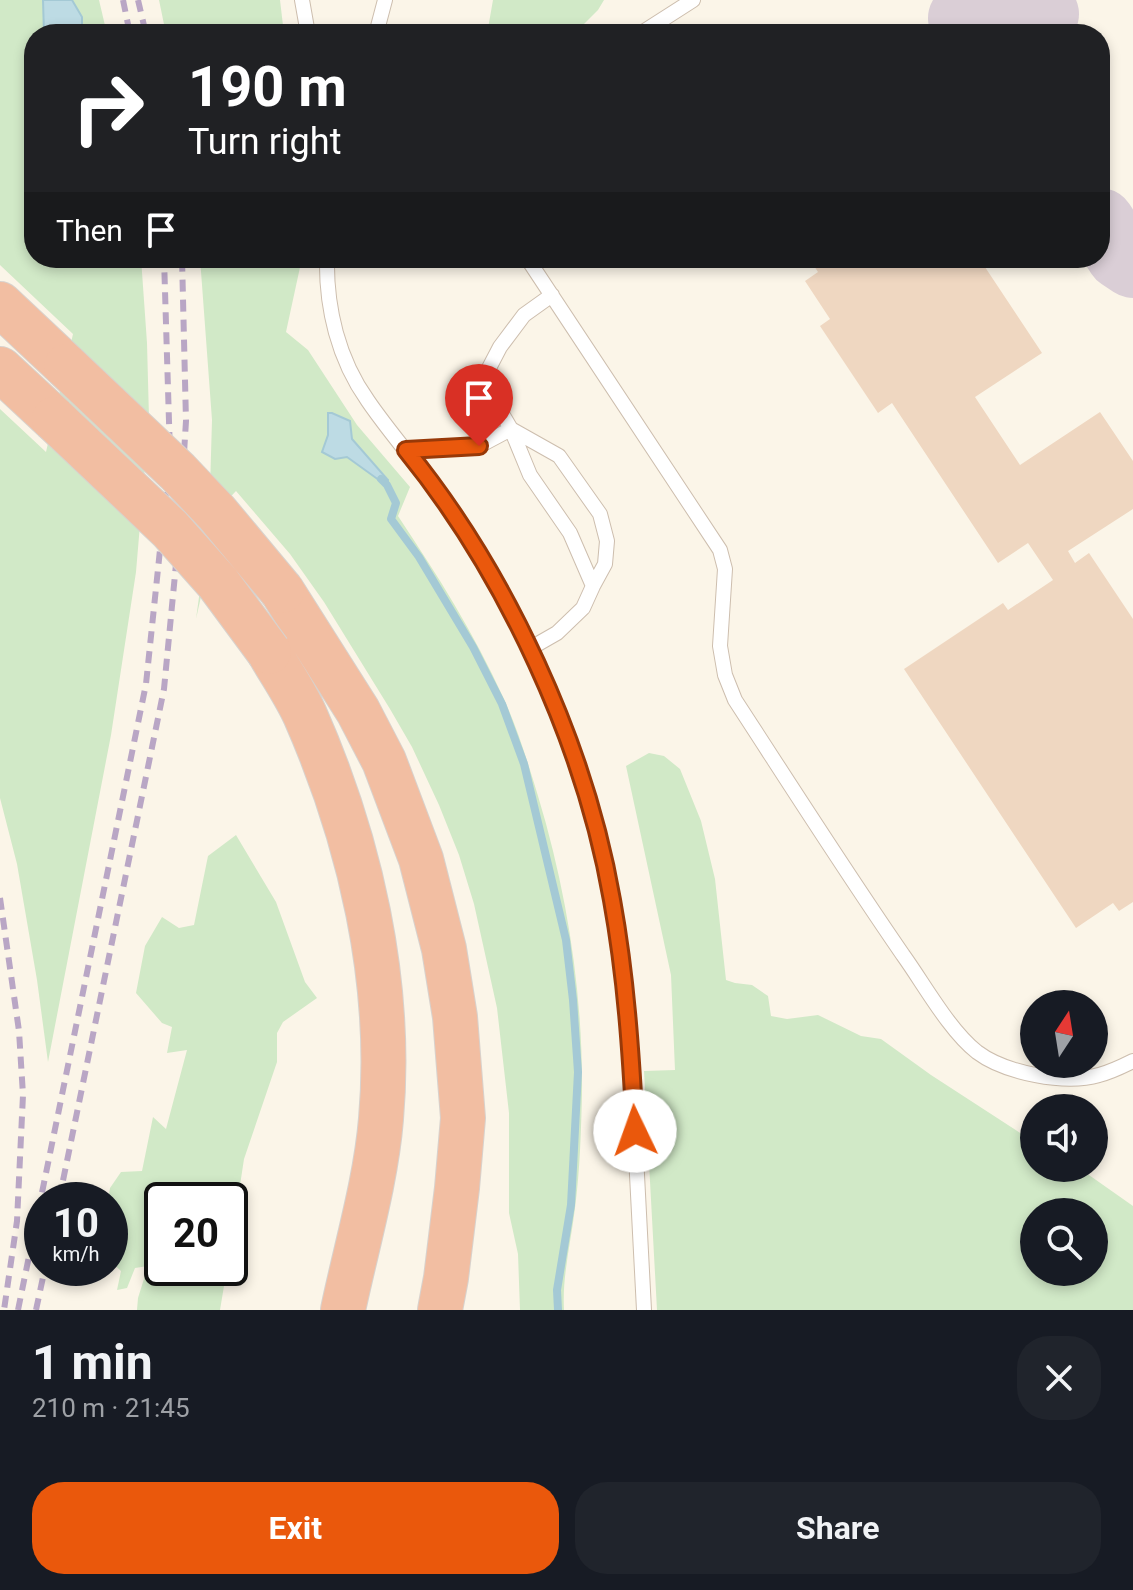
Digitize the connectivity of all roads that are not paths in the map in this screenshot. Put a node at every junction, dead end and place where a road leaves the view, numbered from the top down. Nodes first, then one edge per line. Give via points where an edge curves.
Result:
1 (302, 0) edge
2 (385, 0) edge
3 (693, 0) edge
4 (306, 24) edge
5 (379, 24) edge
6 (656, 24) edge
7 (327, 268) edge
8 (534, 268) edge
9 (552, 295) junction
10 (0, 304) edge
11 (0, 369) edge
12 (511, 429) junction
13 (406, 450) junction
14 (593, 586) junction
15 (529, 649) junction
16 (1133, 1061) edge
17 (354, 1258) junction
18 (442, 1299) edge
19 (336, 1310) edge
20 (343, 1310) edge
21 (644, 1310) edge

1 - 4 lane
2 - 5 lane
3 - 6 lane
7 - 13 lane via 331,318 348,365 366,399
8 - 9 lane
9 - 12 lane via 524,315 488,370 495,402
9 - 16 lane via 720,550 725,569 720,646 735,700 957,1032 978,1052 1033,1076 1097,1076
10 - 18 highway, bridge via 207,502 250,550 282,591 384,761 421,859 455,1017 463,1118
11 - 17 highway, bridge via 170,529 218,583 269,652 304,712 359,872 377,964 381,1121
12 - 13 lane via 479,446
12 - 14 lane via 530,475 570,533
12 - 14 lane via 559,456 600,514 607,541 605,564
13 - 15 lane via 483,562
14 - 15 lane via 583,608 557,633
15 - 21 lane via 575,760 612,898 626,992
17 - 19 highway
17 - 20 highway

